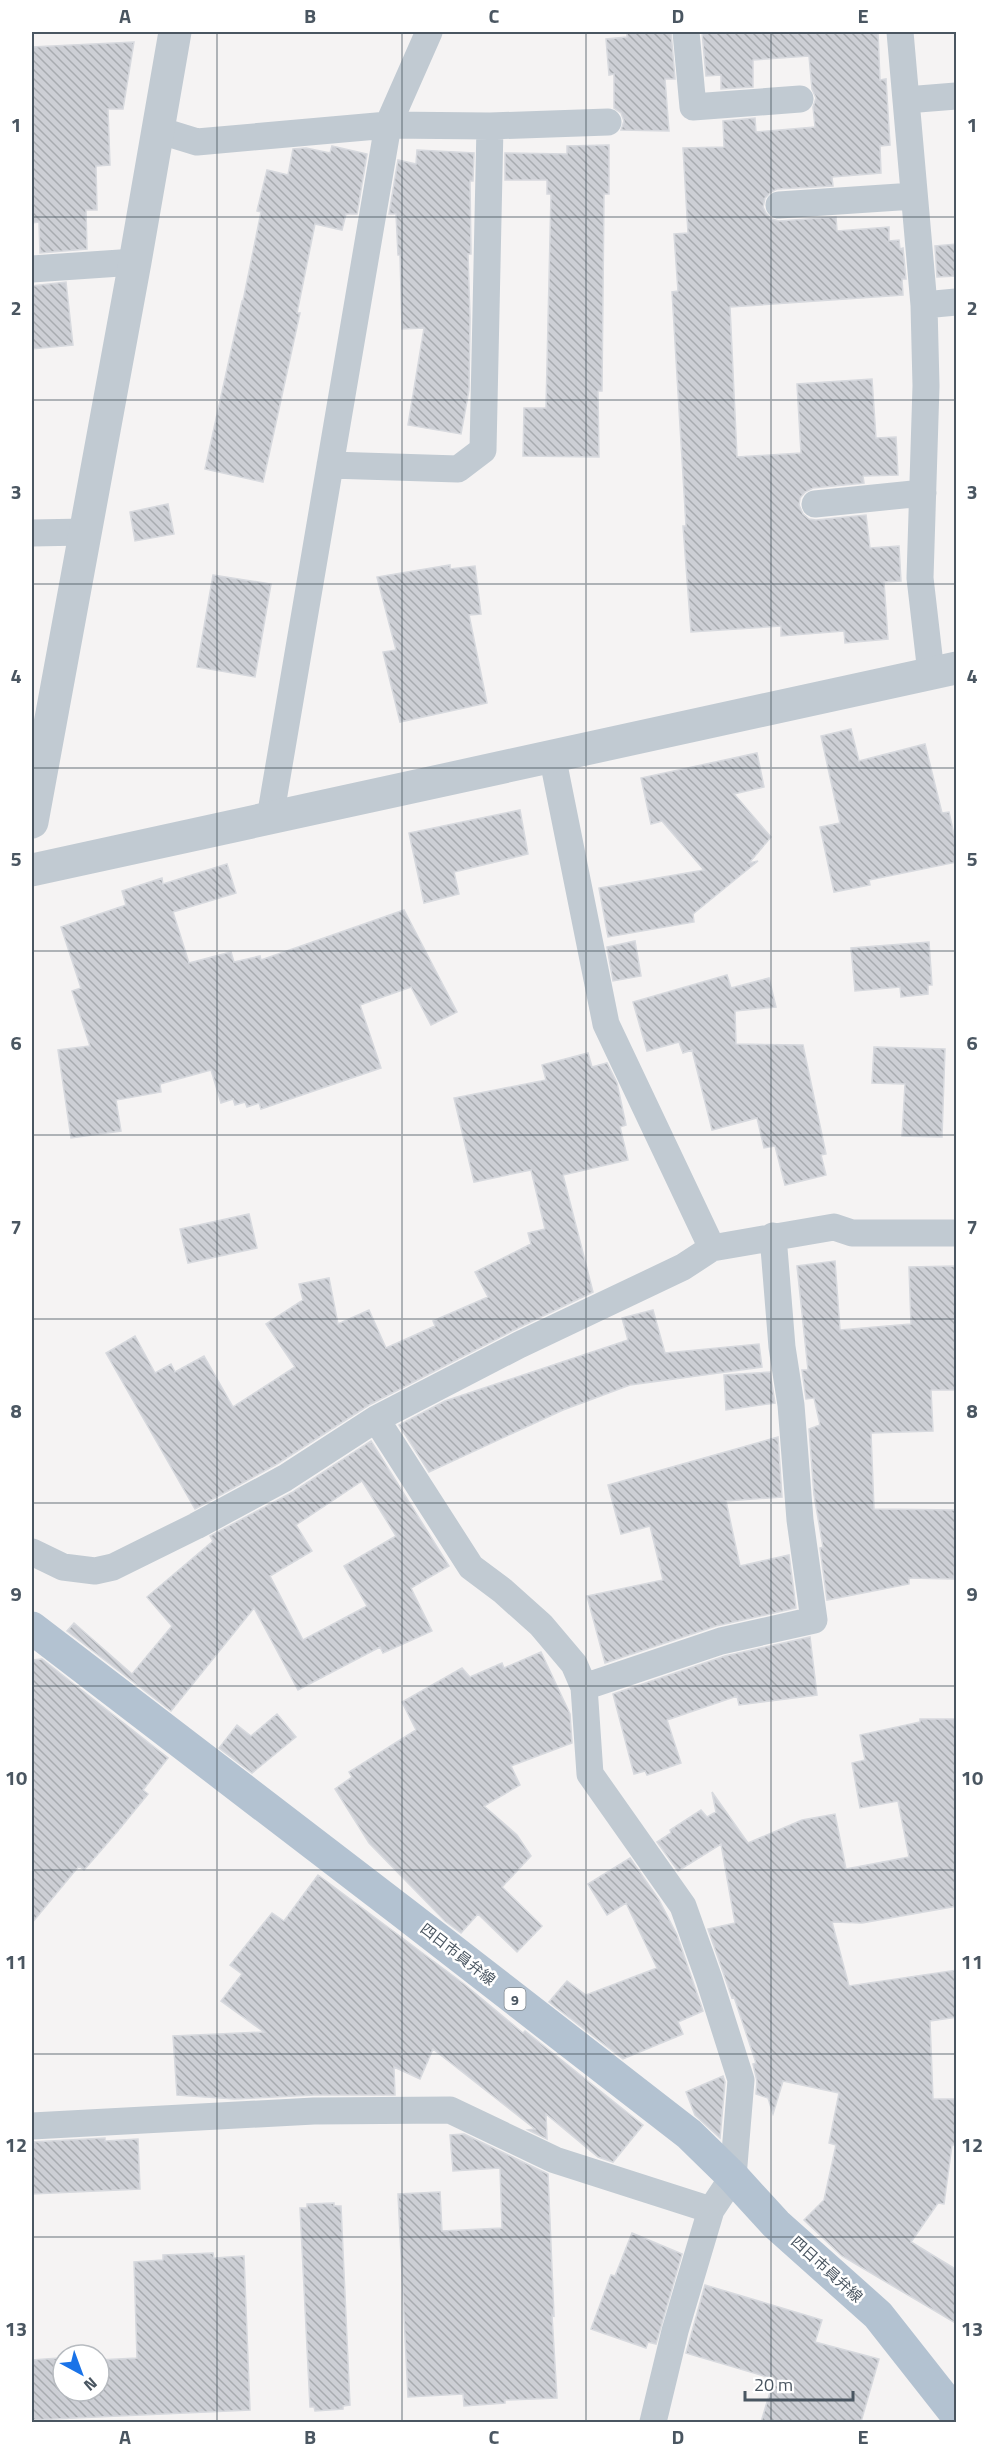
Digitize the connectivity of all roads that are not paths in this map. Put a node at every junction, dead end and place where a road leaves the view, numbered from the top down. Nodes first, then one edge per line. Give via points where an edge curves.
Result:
1 (174, 32) edge
2 (429, 32) edge
3 (686, 32) edge
4 (900, 32) edge
5 (957, 96) edge
6 (800, 99) dead end
7 (906, 100) junction
8 (608, 122) dead end
9 (388, 125) junction
10 (490, 126) junction
11 (158, 130) junction
12 (914, 196) junction
13 (779, 205) dead end
14 (135, 262) junction
15 (32, 269) edge
16 (957, 302) edge
17 (924, 305) junction
18 (330, 465) junction
19 (923, 493) junction
20 (815, 504) dead end
21 (85, 532) junction
22 (32, 533) edge
23 (944, 670) edge
24 (552, 755) junction
25 (270, 818) junction
26 (32, 822) edge
27 (32, 870) edge
28 (957, 1233) edge
29 (772, 1236) junction
30 (712, 1248) junction
31 (376, 1419) junction
32 (32, 1552) edge
33 (32, 1628) edge
34 (584, 1687) junction
35 (32, 2126) edge
36 (733, 2177) junction
37 (711, 2210) junction
38 (957, 2414) edge
39 (653, 2422) edge

1 - 11 street
2 - 9 street
3 - 6 street via 693,107
4 - 7 street
5 - 7 street
7 - 12 street
8 - 10 street
9 - 10 street
9 - 11 street via 197,142
9 - 18 street
10 - 18 street via 483,450 458,469
11 - 14 street
12 - 13 street
12 - 17 street
14 - 15 street
14 - 21 street
16 - 17 street
17 - 19 street
18 - 25 street
19 - 20 street
19 - 23 street via 920,578
21 - 22 street
21 - 26 street
23 - 24 street
24 - 25 street
24 - 30 street via 606,1024
25 - 27 street
28 - 29 street via 852,1233 834,1227
29 - 30 street
29 - 34 street via 800,1520 814,1620 722,1641
30 - 31 street via 683,1267
31 - 32 street via 285,1478 113,1567 95,1571 63,1567
31 - 34 street via 471,1567 541,1625 574,1664
33 - 36 main road, 四日市員弁線 / 9 via 689,2134
34 - 36 street via 590,1774 682,1906 741,2080
35 - 37 street via 314,2111 450,2110 555,2160
36 - 37 street
36 - 38 main road, 四日市員弁線 / 9 via 776,2224 878,2315
37 - 39 street

